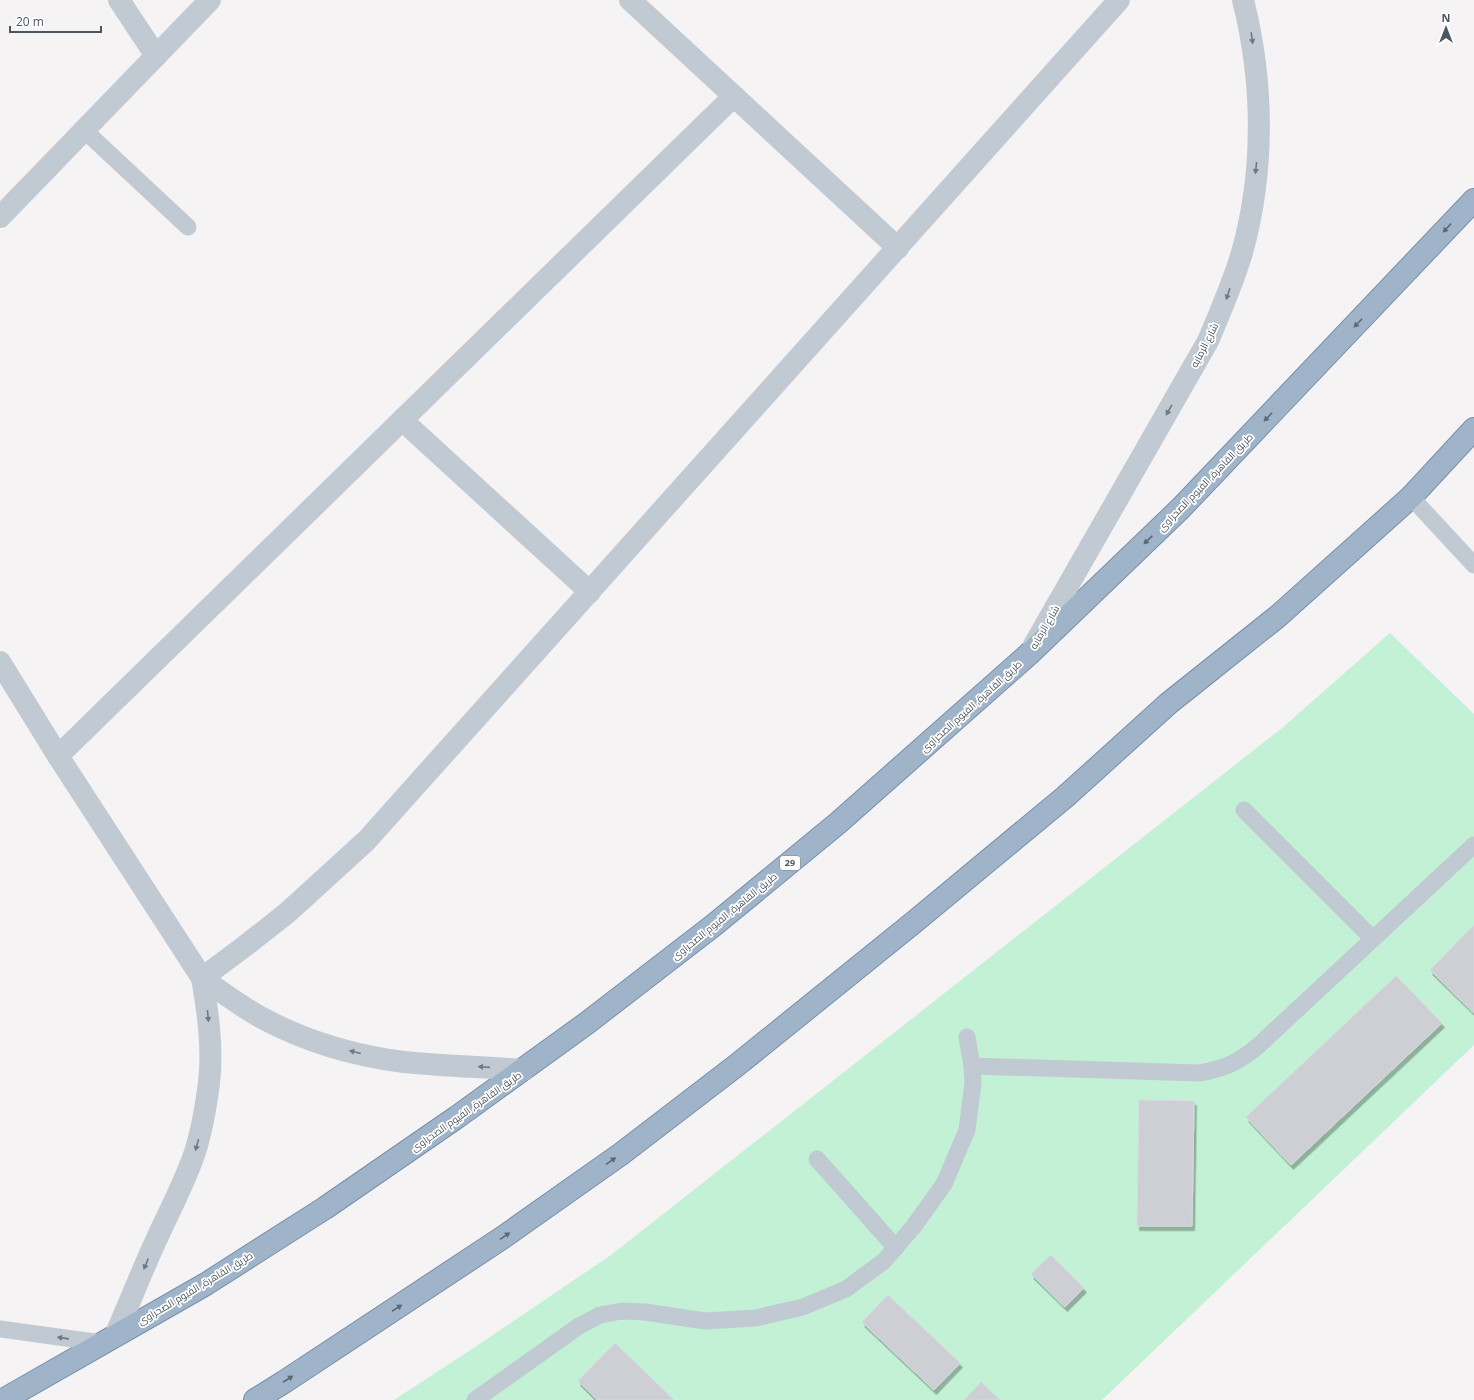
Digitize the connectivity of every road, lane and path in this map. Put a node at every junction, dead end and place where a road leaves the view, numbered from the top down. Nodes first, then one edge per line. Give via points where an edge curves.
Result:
1 (119, 0) edge
2 (210, 0) edge
3 (630, 0) edge
4 (1119, 0) edge
5 (1243, 0) edge
6 (156, 56) junction
7 (734, 96) junction
8 (84, 130) junction
9 (1474, 200) edge
10 (0, 218) edge
11 (188, 227) dead end
12 (898, 248) junction
13 (402, 420) junction
14 (1474, 429) edge
15 (1411, 497) junction
16 (1474, 565) edge
17 (590, 592) junction
18 (1028, 654) junction
19 (0, 662) edge
20 (58, 756) junction
21 (1244, 810) dead end
22 (1474, 845) edge
23 (1373, 939) junction
24 (202, 978) junction
25 (967, 1037) dead end
26 (972, 1066) junction
27 (523, 1070) junction
28 (817, 1159) dead end
29 (896, 1248) junction
30 (0, 1329) edge
31 (108, 1340) junction
32 (3, 1400) edge
33 (255, 1400) edge
34 (475, 1400) edge

1 - 6 street
2 - 6 street
3 - 7 street
4 - 12 street
5 -> 18 street, شارع الرمايه via 1257,73 1259,118 1251,210 1241,255 1208,341
6 - 8 street
7 - 12 street
7 - 13 street
8 - 10 street
8 - 11 lane
9 -> 18 highway, طريق القاهرة, الفيوم الصحراوى / 29 via 1181,508
12 - 17 street
13 - 17 street
13 - 20 street
14 - 15 highway
15 - 16 lane
33 -> 15 highway via 502,1238 621,1154 737,1065 1065,796 1169,704 1277,617
17 - 24 street via 366,841 287,913
18 - 27 highway, طريق القاهرة, الفيوم الصحراوى / 29 via 838,823 702,934
19 - 20 street
20 - 24 street
21 - 23 lane
22 - 23 lane
23 - 26 lane via 1245,1056 1231,1065 1199,1073
27 -> 24 street via 405,1062 368,1056 332,1046 264,1019
24 -> 31 street via 208,1012 210,1047 204,1117 183,1184
25 - 26 lane
26 - 29 lane via 973,1083 967,1130 944,1184
27 - 31 highway, طريق القاهرة, الفيوم الصحراوى / 29 via 325,1208 206,1284
28 - 29 lane
29 - 34 lane via 884,1261 846,1289 803,1307 756,1318 705,1320 622,1311 600,1316 579,1326
31 -> 30 lane
31 - 32 highway, طريق القاهرة, الفيوم الصحراوى / 29

